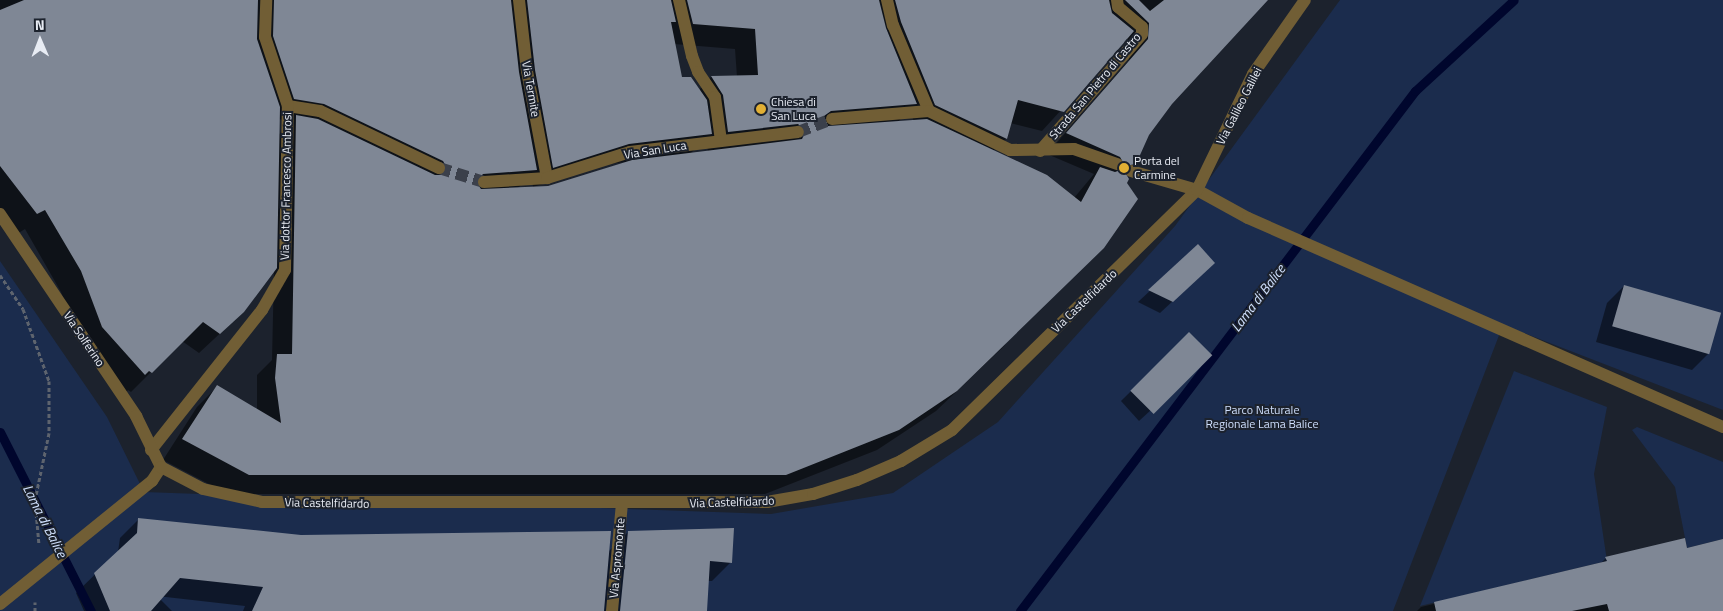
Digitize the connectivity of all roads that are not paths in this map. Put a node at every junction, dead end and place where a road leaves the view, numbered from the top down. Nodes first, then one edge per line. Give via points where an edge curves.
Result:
1 (266, 0) edge
2 (519, 0) edge
3 (678, 0) edge
4 (887, 0) edge
5 (1117, 0) edge
6 (1305, 0) edge
7 (288, 106) junction
8 (929, 111) junction
9 (832, 119) tunnel mouth
10 (798, 132) tunnel mouth
11 (721, 141) junction
12 (1040, 151) junction
13 (1117, 164) dead end
14 (439, 168) tunnel mouth
15 (1132, 172) dead end
16 (547, 178) junction
17 (484, 182) tunnel mouth
18 (1198, 190) junction
19 (0, 214) edge
20 (1723, 427) edge
21 (151, 450) junction
22 (161, 467) junction
23 (622, 504) junction
24 (0, 604) edge
25 (612, 611) edge

1 - 7 street, Via dottor Francesco Ambrosi via 265,37
2 - 16 street, Via Termite
3 - 11 street via 698,72 715,97
4 - 8 street via 893,25
5 - 12 street, Strada San Pietro di Castro via 1118,7 1142,27 1142,34
6 - 18 street, Via Galileo Galilei via 1253,74
7 - 14 street via 320,111
7 - 21 street, Via dottor Francesco Ambrosi via 285,270 262,310
8 - 9 street
8 - 12 street via 1010,150
10 - 11 street, Via San Luca
11 - 16 street, Via San Luca via 630,152
12 - 13 street via 1074,149
15 - 18 street
16 - 17 street, Via San Luca
18 - 20 street via 1248,218
18 - 23 street, Via Castelfidardo via 952,430 901,461 813,494 767,502
19 - 21 street, Via Solferino via 136,416
21 - 22 street, Via Solferino
22 - 23 street, Via Castelfidardo via 224,496 262,502
22 - 24 street via 152,481
23 - 25 street, Via Aspromonte

